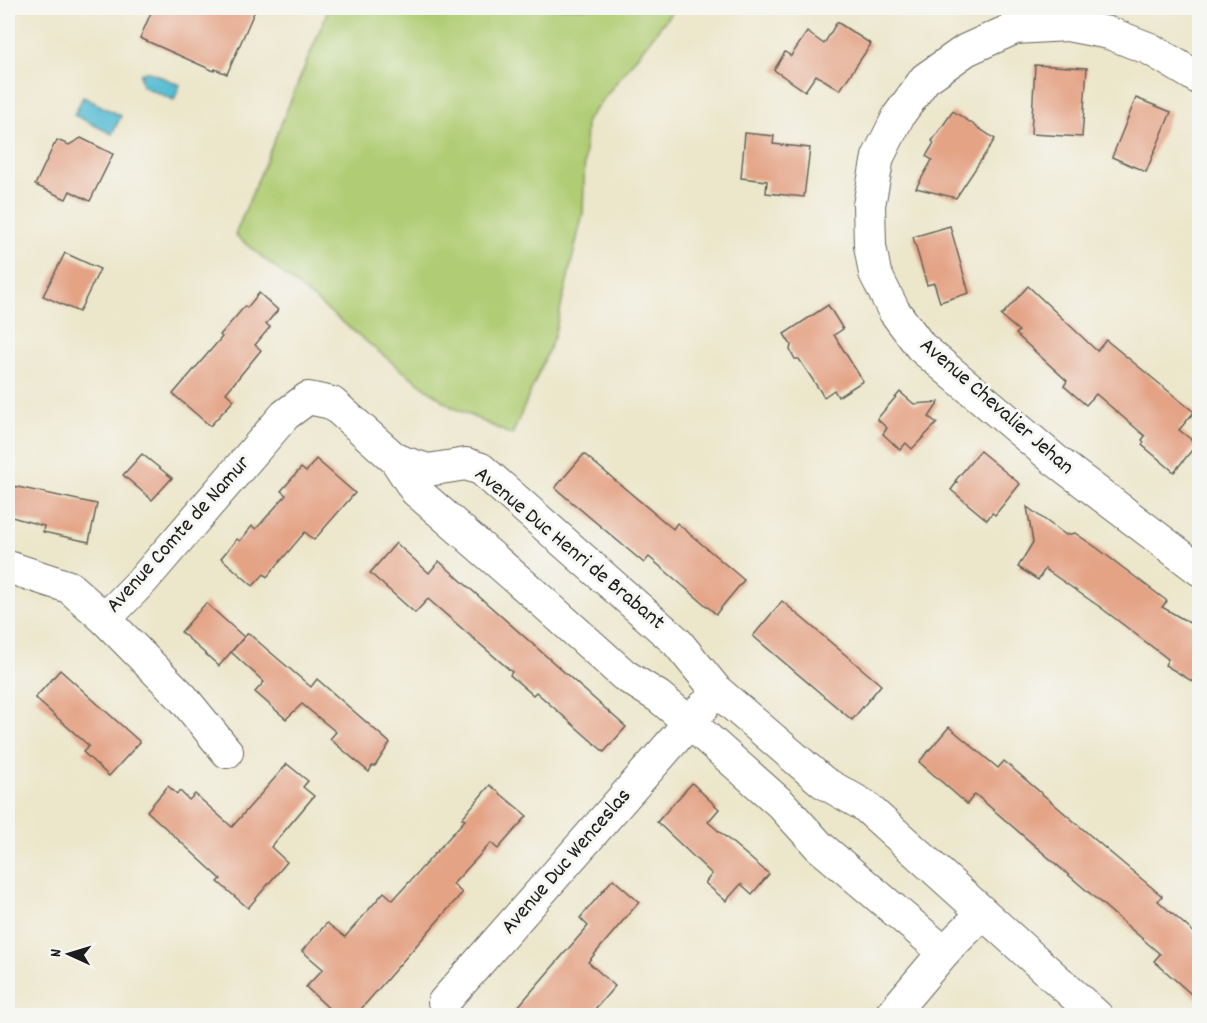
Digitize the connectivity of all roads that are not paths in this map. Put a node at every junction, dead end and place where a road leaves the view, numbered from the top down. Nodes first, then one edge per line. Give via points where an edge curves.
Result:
1 (1200, 79) edge
2 (308, 398) joint
3 (396, 460) junction
4 (8, 567) edge
5 (1200, 570) edge
6 (105, 619) junction
7 (717, 691) junction
8 (690, 723) junction
9 (227, 752) dead end
10 (983, 913) junction
11 (944, 952) junction
12 (444, 1002) dead end
13 (890, 1016) edge
14 (1097, 1016) edge

1 - 5 street, Avenue Chevalier Jehan via 1150,50 1108,33 1066,25 1015,28 966,50 925,79 899,114 878,157 869,205 870,246 876,273 894,311 921,346 1056,460
2 - 3 street, Avenue Duc Henri de Brabant via 332,403
2 - 6 street, Avenue Comte de Namur via 285,416
3 - 7 street, Avenue Duc Henri de Brabant via 428,470 466,464 481,469 677,642
3 - 8 street, Avenue Duc Henri de Brabant via 416,491 624,675
4 - 6 street, Avenue Comte de Namur via 69,587
6 - 9 street via 183,698
7 - 8 street
7 - 10 street, Avenue Duc Henri de Brabant via 823,782 865,806
8 - 11 street, Avenue Duc Henri de Brabant via 781,804 819,846
8 - 12 street, Avenue Duc Wenceslas
10 - 11 street
10 - 14 street, Avenue Duc Henri de Brabant
11 - 13 street

